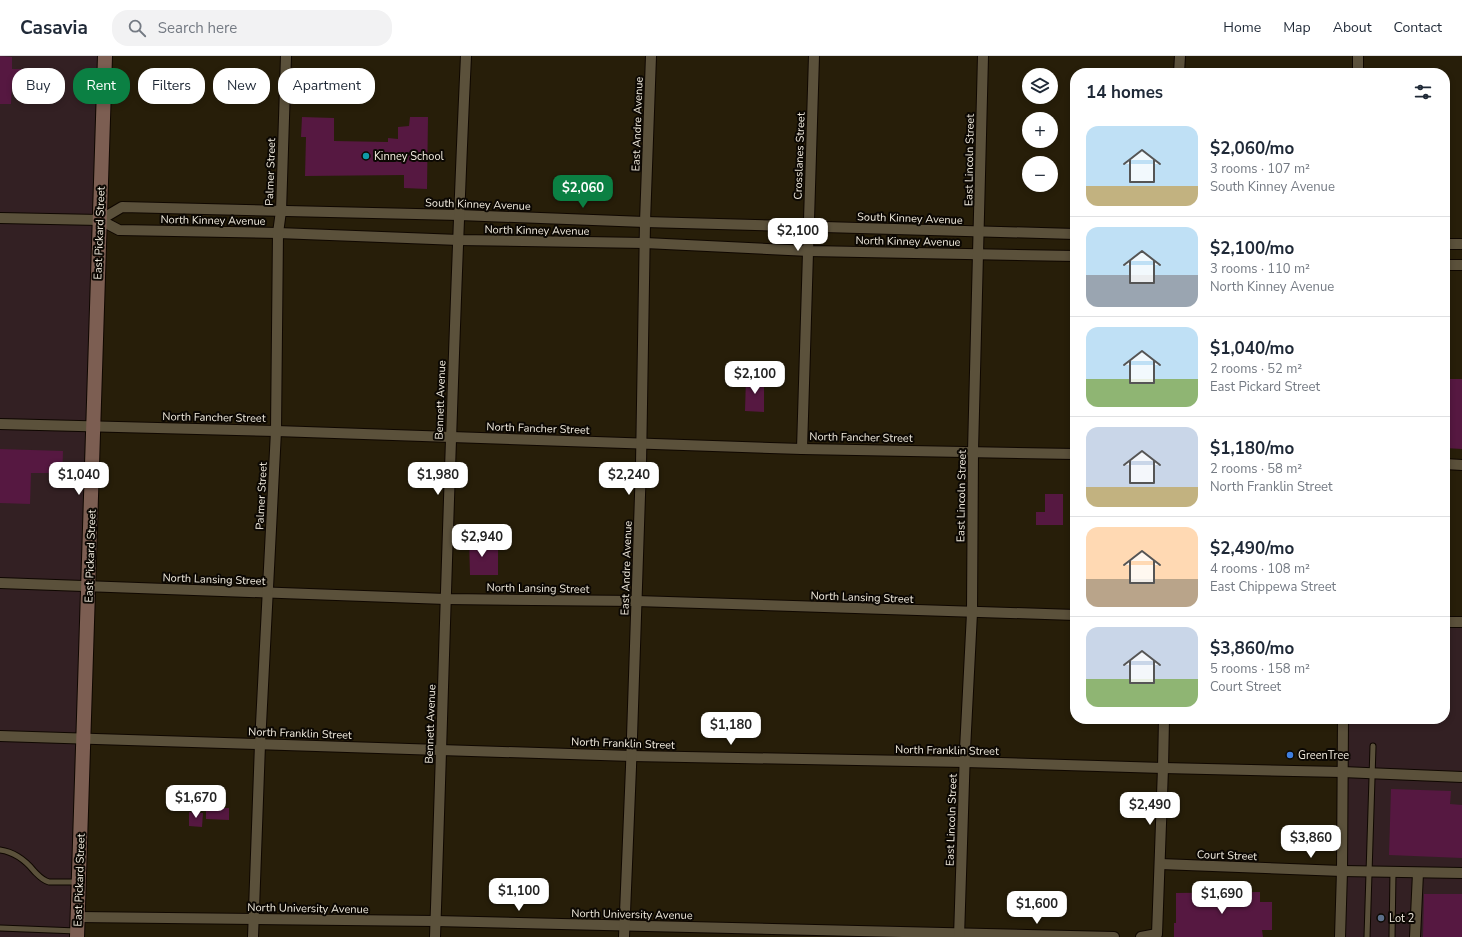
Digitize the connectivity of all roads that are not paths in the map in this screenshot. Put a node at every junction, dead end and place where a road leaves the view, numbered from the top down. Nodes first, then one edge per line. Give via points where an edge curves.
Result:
1 (105, 56) edge
2 (286, 56) edge
3 (466, 56) edge
4 (651, 56) edge
5 (814, 56) edge
6 (983, 56) edge
7 (1180, 56) edge
8 (1358, 56) edge
9 (1179, 68) edge
10 (1358, 68) edge
11 (281, 211) junction
12 (459, 215) junction
13 (0, 218) edge
14 (100, 220) junction
15 (645, 222) junction
16 (809, 227) junction
17 (979, 231) junction
18 (278, 233) junction
19 (1070, 234) edge
20 (459, 240) junction
21 (645, 243) junction
22 (1450, 244) edge
23 (1462, 244) edge
24 (809, 251) junction
25 (978, 255) junction
26 (1070, 256) edge
27 (1450, 265) edge
28 (1462, 266) edge
29 (0, 424) edge
30 (94, 427) junction
31 (276, 430) junction
32 (450, 437) junction
33 (641, 443) junction
34 (802, 449) junction
35 (973, 451) junction
36 (1070, 454) edge
37 (1450, 464) edge
38 (1462, 465) edge
39 (0, 583) edge
40 (89, 586) junction
41 (269, 593) junction
42 (446, 599) junction
43 (636, 601) junction
44 (972, 613) junction
45 (1070, 615) edge
46 (1450, 622) edge
47 (1462, 622) edge
48 (1164, 724) edge
49 (1343, 724) edge
50 (0, 736) edge
51 (84, 740) junction
52 (260, 744) junction
53 (1373, 746) dead end
54 (442, 749) junction
55 (632, 756) junction
56 (965, 762) junction
57 (1163, 768) junction
58 (1342, 772) junction
59 (1372, 773) junction
60 (1462, 777) edge
61 (0, 850) edge
62 (1160, 864) junction
63 (1342, 871) junction
64 (1368, 872) junction
65 (1393, 872) junction
66 (1418, 873) junction
67 (1462, 873) edge
68 (79, 882) junction
69 (254, 919) junction
70 (435, 921) junction
71 (624, 926) junction
72 (0, 928) edge
73 (78, 928) edge
74 (960, 936) edge
75 (1038, 936) edge
76 (253, 937) edge
77 (435, 937) edge
78 (624, 937) edge
79 (1114, 937) edge
80 (1141, 937) edge
81 (1340, 937) edge
82 (1367, 937) edge
83 (1392, 937) edge
84 (1416, 937) edge

1 - 14 main road, East Pickard Street
2 - 11 street, Palmer Street
3 - 12 street, Bennett Avenue
4 - 15 street, East Andre Avenue
5 - 16 street, Crosslanes Street
6 - 17 street, East Lincoln Street
7 - 9 street
8 - 10 street
11 - 12 street, South Kinney Avenue
11 - 14 street, South Kinney Avenue via 122,207
11 - 18 street, Palmer Street
12 - 15 street, South Kinney Avenue
12 - 20 street, Bennett Avenue
13 - 14 street, North Kinney Avenue
14 - 18 street, North Kinney Avenue via 119,230
14 - 30 main road, East Pickard Street
15 - 16 street, South Kinney Avenue
15 - 21 street, East Andre Avenue
16 - 17 street, South Kinney Avenue
16 - 24 street, Crosslanes Street
17 - 19 street, South Kinney Avenue
17 - 25 street, East Lincoln Street
18 - 20 street, North Kinney Avenue
18 - 31 street, Palmer Street
20 - 21 street, North Kinney Avenue
20 - 32 street, Bennett Avenue
21 - 24 street, North Kinney Avenue
21 - 33 street, East Andre Avenue
22 - 23 street
24 - 25 street, North Kinney Avenue
24 - 34 street, Crosslanes Street
25 - 26 street, North Kinney Avenue
25 - 35 street, East Lincoln Street
27 - 28 street
29 - 30 street, North Fancher Street
30 - 31 street, North Fancher Street
30 - 40 main road, East Pickard Street
31 - 32 street, North Fancher Street
31 - 41 street, Palmer Street
32 - 33 street, North Fancher Street
32 - 42 street, Bennett Avenue
33 - 34 street, North Fancher Street
33 - 43 street, East Andre Avenue
34 - 35 street, North Fancher Street
35 - 36 street, North Fancher Street
35 - 44 street, East Lincoln Street
37 - 38 street
39 - 40 street, North Lansing Street
40 - 41 street, North Lansing Street
40 - 51 main road, East Pickard Street
41 - 42 street, North Lansing Street
41 - 52 street, Palmer Street
42 - 43 street, North Lansing Street
42 - 54 street, Bennett Avenue
43 - 44 street, North Lansing Street
43 - 55 street, East Andre Avenue
44 - 45 street, North Lansing Street
44 - 56 street, East Lincoln Street
46 - 47 street
48 - 57 street
49 - 58 street
50 - 51 street, North Franklin Street
51 - 52 street, North Franklin Street
51 - 68 main road, East Pickard Street
52 - 54 street, North Franklin Street
52 - 69 street, Palmer Street
53 - 59 lane
54 - 55 street, North Franklin Street
54 - 70 street, Bennett Avenue
55 - 56 street, North Franklin Street
55 - 71 street, East Andre Avenue
56 - 57 street, North Franklin Street
56 - 74 street, East Lincoln Street
57 - 58 street, North Franklin Street
57 - 62 street
58 - 59 street, North Franklin Street
58 - 63 street
59 - 60 street, North Franklin Street
59 - 64 lane
61 - 68 lane via 17,855 45,881
62 - 63 street, Court Street
62 - 80 street via 1157,934
63 - 64 street, Court Street
63 - 81 street
64 - 65 street, Court Street
64 - 82 lane
65 - 66 street, Court Street
65 - 83 lane
66 - 67 street, Court Street
66 - 84 street
68 - 73 main road, East Pickard Street
69 - 70 street, North University Avenue
69 - 73 street, North University Avenue
69 - 76 street, Palmer Street
70 - 71 street, North University Avenue
70 - 77 street, Bennett Avenue
71 - 74 street, North University Avenue
71 - 78 street, East Andre Avenue
72 - 73 lane
74 - 75 street, North University Avenue
75 - 79 street, North University Avenue

